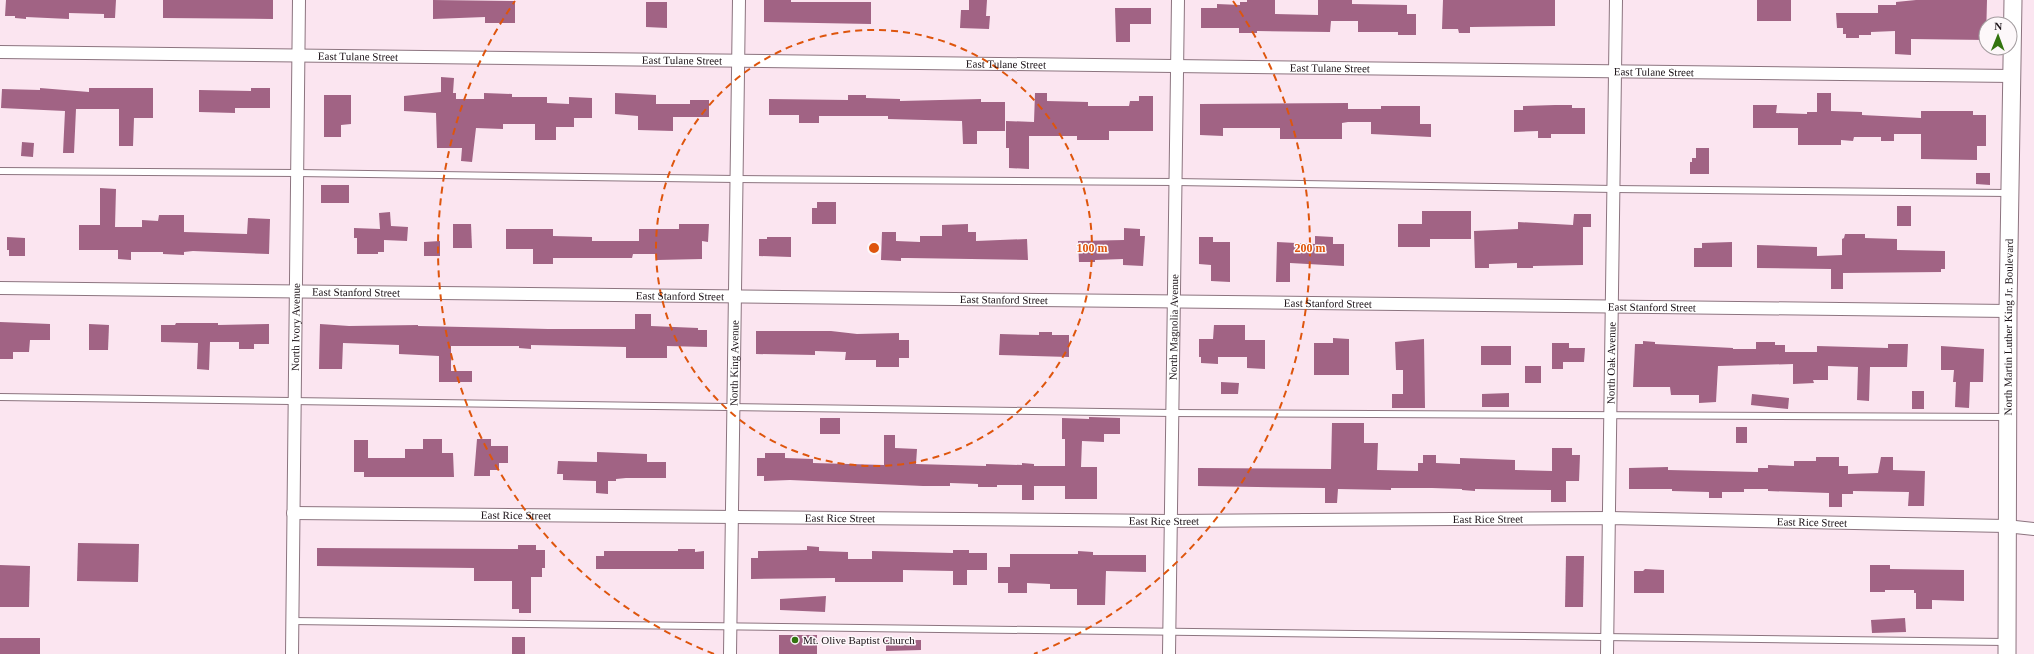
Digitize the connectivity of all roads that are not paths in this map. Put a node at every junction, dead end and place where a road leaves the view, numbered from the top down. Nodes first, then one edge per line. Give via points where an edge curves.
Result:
1 (299, 0) edge
2 (739, 0) edge
3 (1178, 0) edge
4 (1616, 0) edge
5 (2013, 0) edge
6 (0, 52) edge
7 (299, 55) junction
8 (738, 61) junction
9 (1177, 66) junction
10 (1615, 71) junction
11 (2012, 76) junction
12 (0, 171) edge
13 (297, 173) junction
14 (736, 179) junction
15 (1175, 182) junction
16 (1614, 189) junction
17 (2010, 193) junction
18 (0, 288) edge
19 (296, 291) junction
20 (735, 296) junction
21 (1174, 301) junction
22 (1612, 306) junction
23 (2008, 311) junction
24 (0, 397) edge
25 (294, 401) junction
26 (733, 407) junction
27 (1172, 413) junction
28 (1610, 414) junction
29 (2007, 416) junction
30 (293, 513) junction
31 (732, 517) junction
32 (1609, 518) junction
33 (1171, 521) junction
34 (2006, 526) junction
35 (2034, 529) edge
36 (292, 621) junction
37 (730, 628) junction
38 (1169, 633) junction
39 (1607, 639) junction
40 (2007, 648) edge
41 (292, 654) edge
42 (730, 654) edge
43 (1169, 654) edge
44 (1607, 654) edge

1 - 7 street, North Ivory Avenue
2 - 8 street, North King Avenue
3 - 9 street, North Magnolia Avenue
4 - 10 street, North Oak Avenue
5 - 11 main road, North Martin Luther King Jr. Boulevard
6 - 7 street, East Tulane Street
7 - 8 street, East Tulane Street
7 - 13 street, North Ivory Avenue
8 - 9 street, East Tulane Street
8 - 14 street, North King Avenue
9 - 10 street, East Tulane Street
9 - 15 street, North Magnolia Avenue
10 - 11 street, East Tulane Street
10 - 16 street, North Oak Avenue
11 - 17 main road, North Martin Luther King Jr. Boulevard
12 - 13 lane
13 - 14 lane
13 - 19 street, North Ivory Avenue
14 - 15 lane
14 - 20 street, North King Avenue
15 - 16 lane
15 - 21 street, North Magnolia Avenue
16 - 17 lane
16 - 22 street, North Oak Avenue
17 - 23 main road, North Martin Luther King Jr. Boulevard
18 - 19 street, East Stanford Street
19 - 20 street, East Stanford Street
19 - 25 street, North Ivory Avenue
20 - 21 street, East Stanford Street
20 - 26 street, North King Avenue
21 - 22 street, East Stanford Street
21 - 27 street, North Magnolia Avenue
22 - 23 street, East Stanford Street
22 - 28 street, North Oak Avenue
23 - 29 main road, North Martin Luther King Jr. Boulevard
24 - 25 lane
25 - 26 lane
25 - 30 street, North Ivory Avenue
26 - 27 lane
26 - 31 street, North King Avenue
27 - 28 lane
27 - 33 street, North Magnolia Avenue
28 - 29 lane
28 - 32 street, North Oak Avenue
29 - 34 main road, North Martin Luther King Jr. Boulevard
30 - 31 street, East Rice Street
30 - 36 street, North Ivory Avenue
31 - 33 street, East Rice Street
31 - 37 street, North King Avenue
32 - 33 street, East Rice Street
32 - 34 street, East Rice Street
32 - 39 street, North Oak Avenue
33 - 38 street, North Magnolia Avenue
34 - 35 street, East Rice Street
34 - 40 main road, North Martin Luther King Jr. Boulevard
36 - 37 lane
36 - 41 street, North Ivory Avenue
37 - 38 lane
37 - 42 street, North King Avenue
38 - 39 lane
38 - 43 street, North Magnolia Avenue
39 - 40 lane
39 - 44 street, North Oak Avenue

